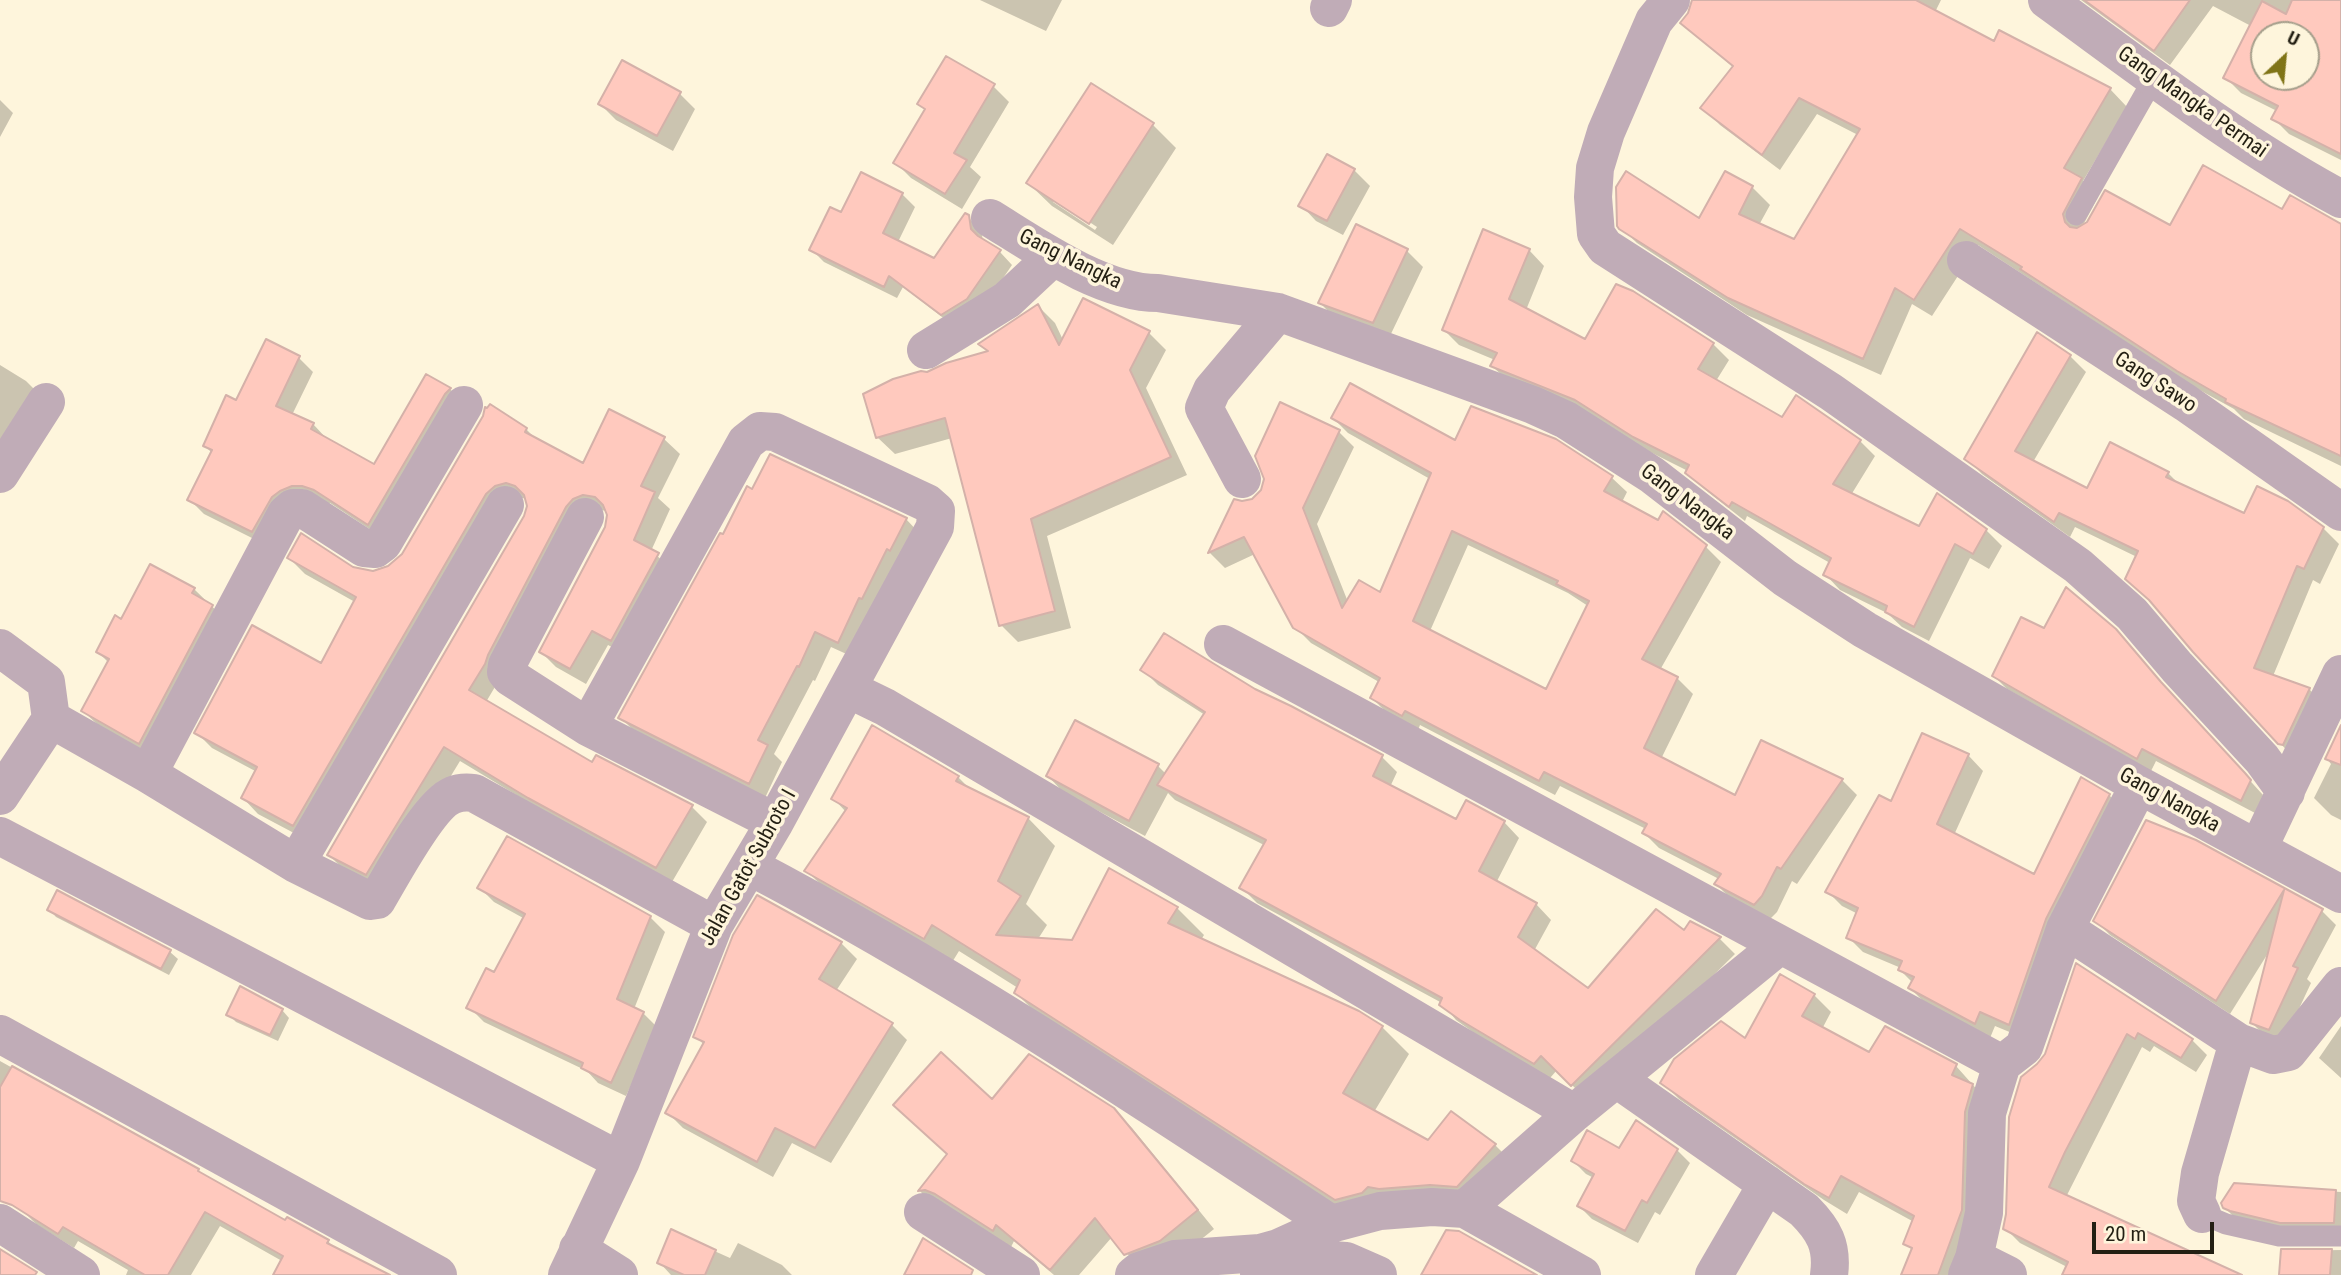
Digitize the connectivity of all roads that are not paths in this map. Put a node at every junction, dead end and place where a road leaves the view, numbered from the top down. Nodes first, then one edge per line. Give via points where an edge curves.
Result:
1 (1671, 0) edge
2 (2047, 0) edge
3 (2154, 78) junction
4 (2341, 199) edge
5 (2076, 215) dead end
6 (990, 218) dead end
7 (1053, 257) junction
8 (1966, 260) dead end
9 (1278, 312) junction
10 (926, 350) dead end
11 (46, 402) dead end
12 (464, 405) dead end
13 (0, 474) edge
14 (1242, 479) dead end
15 (505, 505) dead end
16 (2341, 512) edge
17 (585, 517) dead end
18 (1223, 644) dead end
19 (0, 648) edge
20 (2341, 674) edge
21 (848, 688) junction
22 (51, 719) junction
23 (588, 727) junction
24 (148, 774) junction
25 (2139, 785) junction
26 (2286, 792) junction
27 (0, 796) edge
28 (775, 822) junction
29 (0, 836) edge
30 (2258, 849) junction
31 (296, 864) junction
32 (749, 866) junction
33 (2341, 894) edge
34 (714, 925) junction
35 (2065, 929) junction
36 (1780, 945) junction
37 (2341, 986) edge
38 (0, 1034) edge
39 (2238, 1042) junction
40 (2002, 1064) junction
41 (1618, 1080) junction
42 (1574, 1114) junction
43 (621, 1161) junction
44 (1767, 1184) junction
45 (1465, 1209) junction
46 (923, 1212) dead end
47 (2202, 1214) joint
48 (0, 1223) edge
49 (1331, 1224) junction
50 (2341, 1236) edge
51 (573, 1262) edge
52 (1971, 1267) edge
53 (81, 1275) edge
54 (438, 1275) edge
55 (618, 1275) edge
56 (1021, 1275) edge
57 (1134, 1275) edge
58 (1248, 1275) edge
59 (1378, 1275) edge
60 (1582, 1275) edge
61 (1714, 1275) edge
62 (1829, 1275) edge
63 (2008, 1275) edge

1 - 26 street via 1654,21 1595,168 1596,234 1605,247 1831,392 2078,566 2132,614
2 - 3 street, Gang Mangka Permai
3 - 4 street, Gang Mangka Permai via 2294,174
3 - 5 lane
6 - 7 street, Gang Nangka
7 - 9 street, Gang Nangka via 1126,289
7 - 10 street via 1007,300
8 - 16 street, Gang Sawo via 2186,403
9 - 14 street via 1212,390 1205,408
9 - 25 street, Gang Nangka via 1566,420 1652,475 1785,578 1864,630
11 - 13 street
12 - 24 street via 383,543 375,549 364,548 302,508 286,514
15 - 31 street
17 - 23 street via 506,672
18 - 36 street
19 - 22 street via 46,682
20 - 26 street
21 - 23 street, Jalan Gatot Subroto I via 936,527 936,511 775,432 760,431 746,442
21 - 28 street, Jalan Gatot Subroto I
21 - 42 street
22 - 24 street
22 - 27 street
23 - 28 street
24 - 31 street
25 - 30 street, Gang Nangka
25 - 35 street
26 - 30 street
28 - 32 street, Jalan Gatot Subroto I
29 - 43 street
30 - 33 street, Gang Nangka
31 - 34 street via 373,902 441,802 451,795 474,793
32 - 34 street, Jalan Gatot Subroto I
32 - 49 street via 828,907 1030,1030
34 - 43 street, Jalan Gatot Subroto I
35 - 39 street
35 - 40 street via 2024,1047
36 - 40 street
36 - 41 street
37 - 39 street via 2288,1052 2273,1055
38 - 54 street
39 - 47 street via 2200,1173 2196,1201
40 - 52 street via 1987,1113 1984,1213
41 - 42 street
41 - 44 street
42 - 45 street
43 - 51 street, Jalan Gatot Subroto I
44 - 61 street
44 - 62 street via 1819,1226 1829,1248
45 - 49 street via 1380,1211
45 - 60 street
46 - 56 street
47 - 50 lane via 2279,1236
48 - 53 street
49 - 57 street via 1260,1254 1175,1259
51 - 55 street
52 - 63 street
58 - 59 street via 1331,1259

